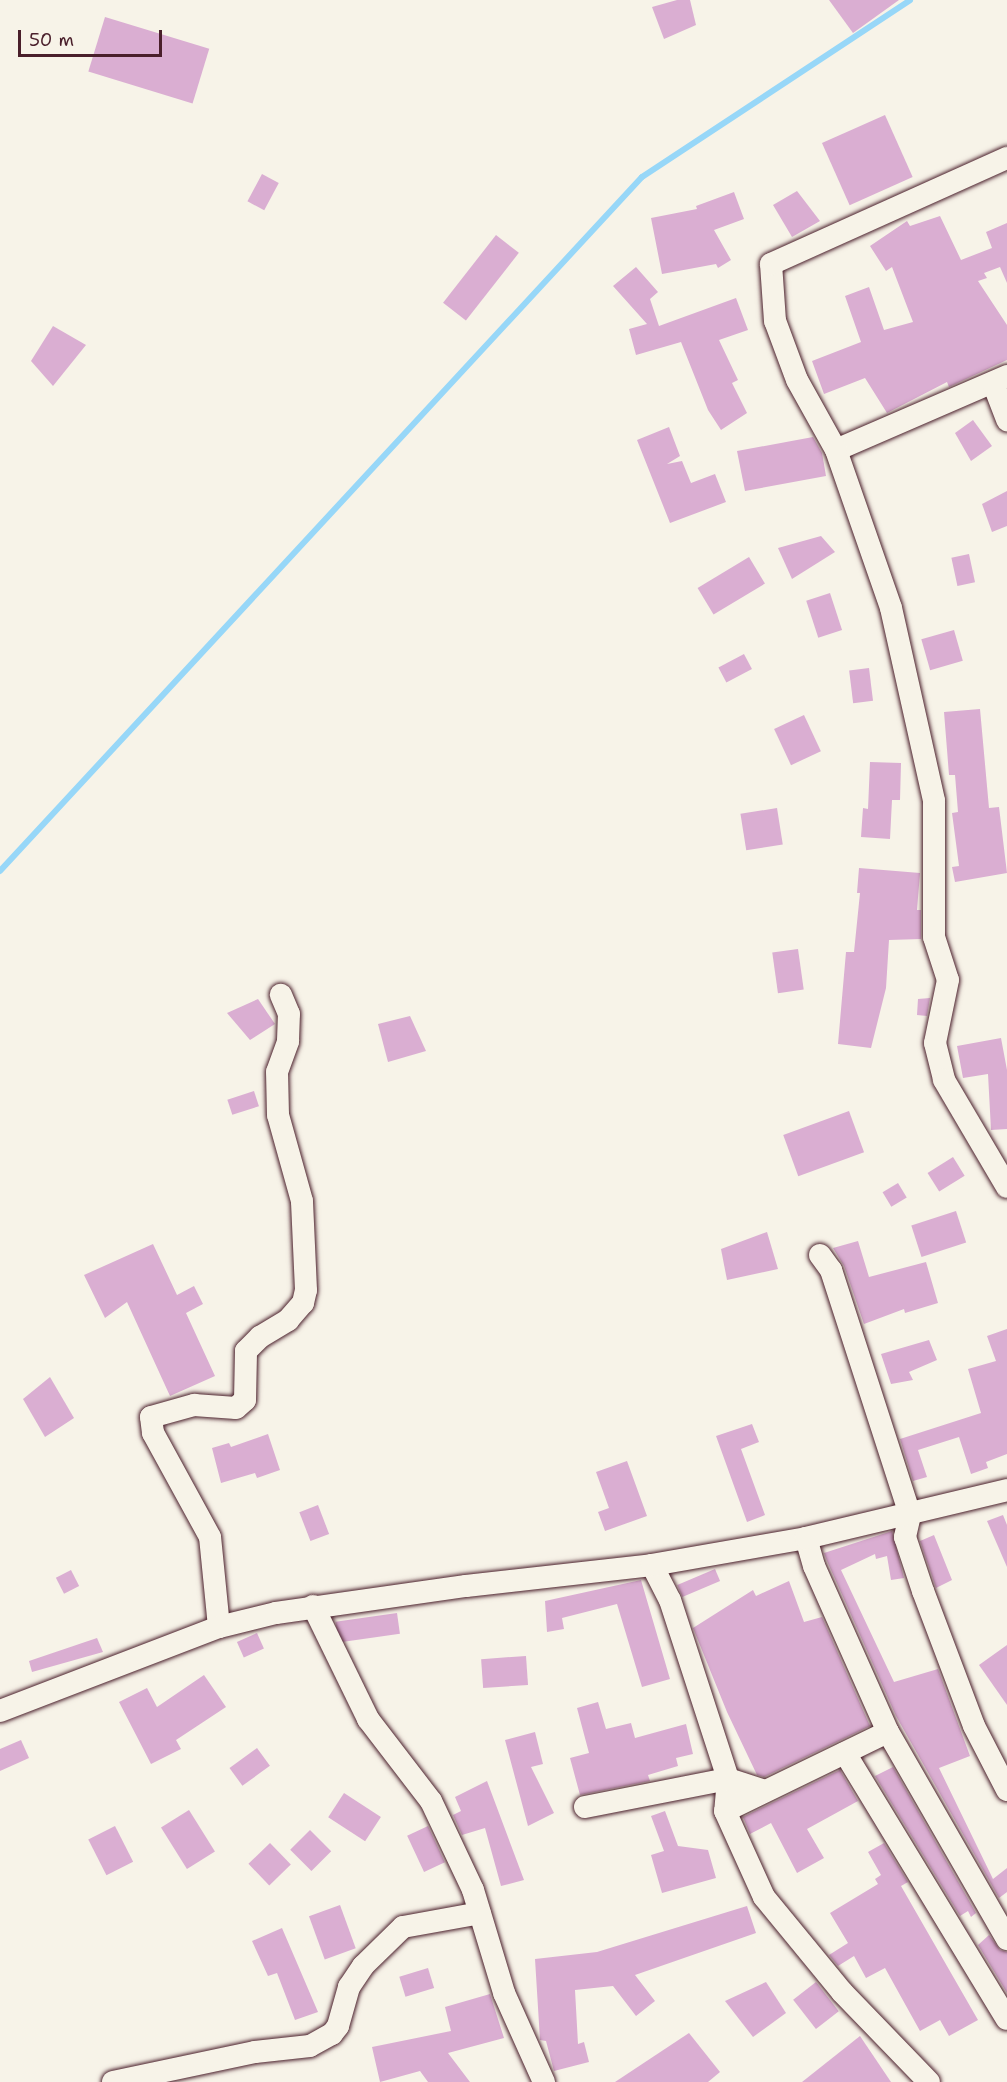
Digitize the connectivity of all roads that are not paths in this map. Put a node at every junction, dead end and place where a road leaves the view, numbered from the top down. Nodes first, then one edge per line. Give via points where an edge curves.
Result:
1 (1007, 158) edge
2 (1000, 380) edge
3 (1007, 420) edge
4 (836, 450) junction
5 (281, 995) dead end
6 (1007, 1187) edge
7 (820, 1255) dead end
8 (1007, 1490) edge
9 (910, 1515) junction
10 (806, 1538) junction
11 (652, 1565) junction
12 (313, 1606) junction
13 (219, 1627) junction
14 (0, 1710) edge
15 (888, 1732) junction
16 (845, 1753) junction
17 (728, 1779) junction
18 (1007, 1790) edge
19 (764, 1791) junction
20 (585, 1807) dead end
21 (725, 1811) junction
22 (480, 1913) junction
23 (1007, 1939) edge
24 (1007, 2019) edge
25 (113, 2082) edge
26 (544, 2082) edge
27 (929, 2082) edge

1 - 4 street via 771,264 775,321 797,380
2 - 3 street
2 - 4 street
4 - 6 street via 891,608 934,801 934,937 948,980 935,1043 944,1080
5 - 13 street via 289,1014 288,1041 277,1072 278,1115 302,1201 306,1290 303,1303 288,1320 260,1336 246,1351 245,1400 236,1407 194,1405 150,1417 153,1433 210,1537
7 - 9 street via 831,1270
8 - 9 street
9 - 10 street
9 - 18 street via 905,1537 923,1591 974,1726
10 - 11 street
10 - 15 street via 814,1566
11 - 12 street
11 - 17 street via 670,1600
12 - 13 street
12 - 22 street via 368,1719 430,1801
13 - 14 street
15 - 16 street
15 - 23 street
16 - 19 street
16 - 24 street
17 - 19 street
17 - 20 street
17 - 21 street
19 - 21 street
21 - 27 street via 764,1898 842,1992
22 - 25 street via 403,1927 363,1966 349,1988 332,2034 310,2046 255,2052
22 - 26 street via 504,1993

